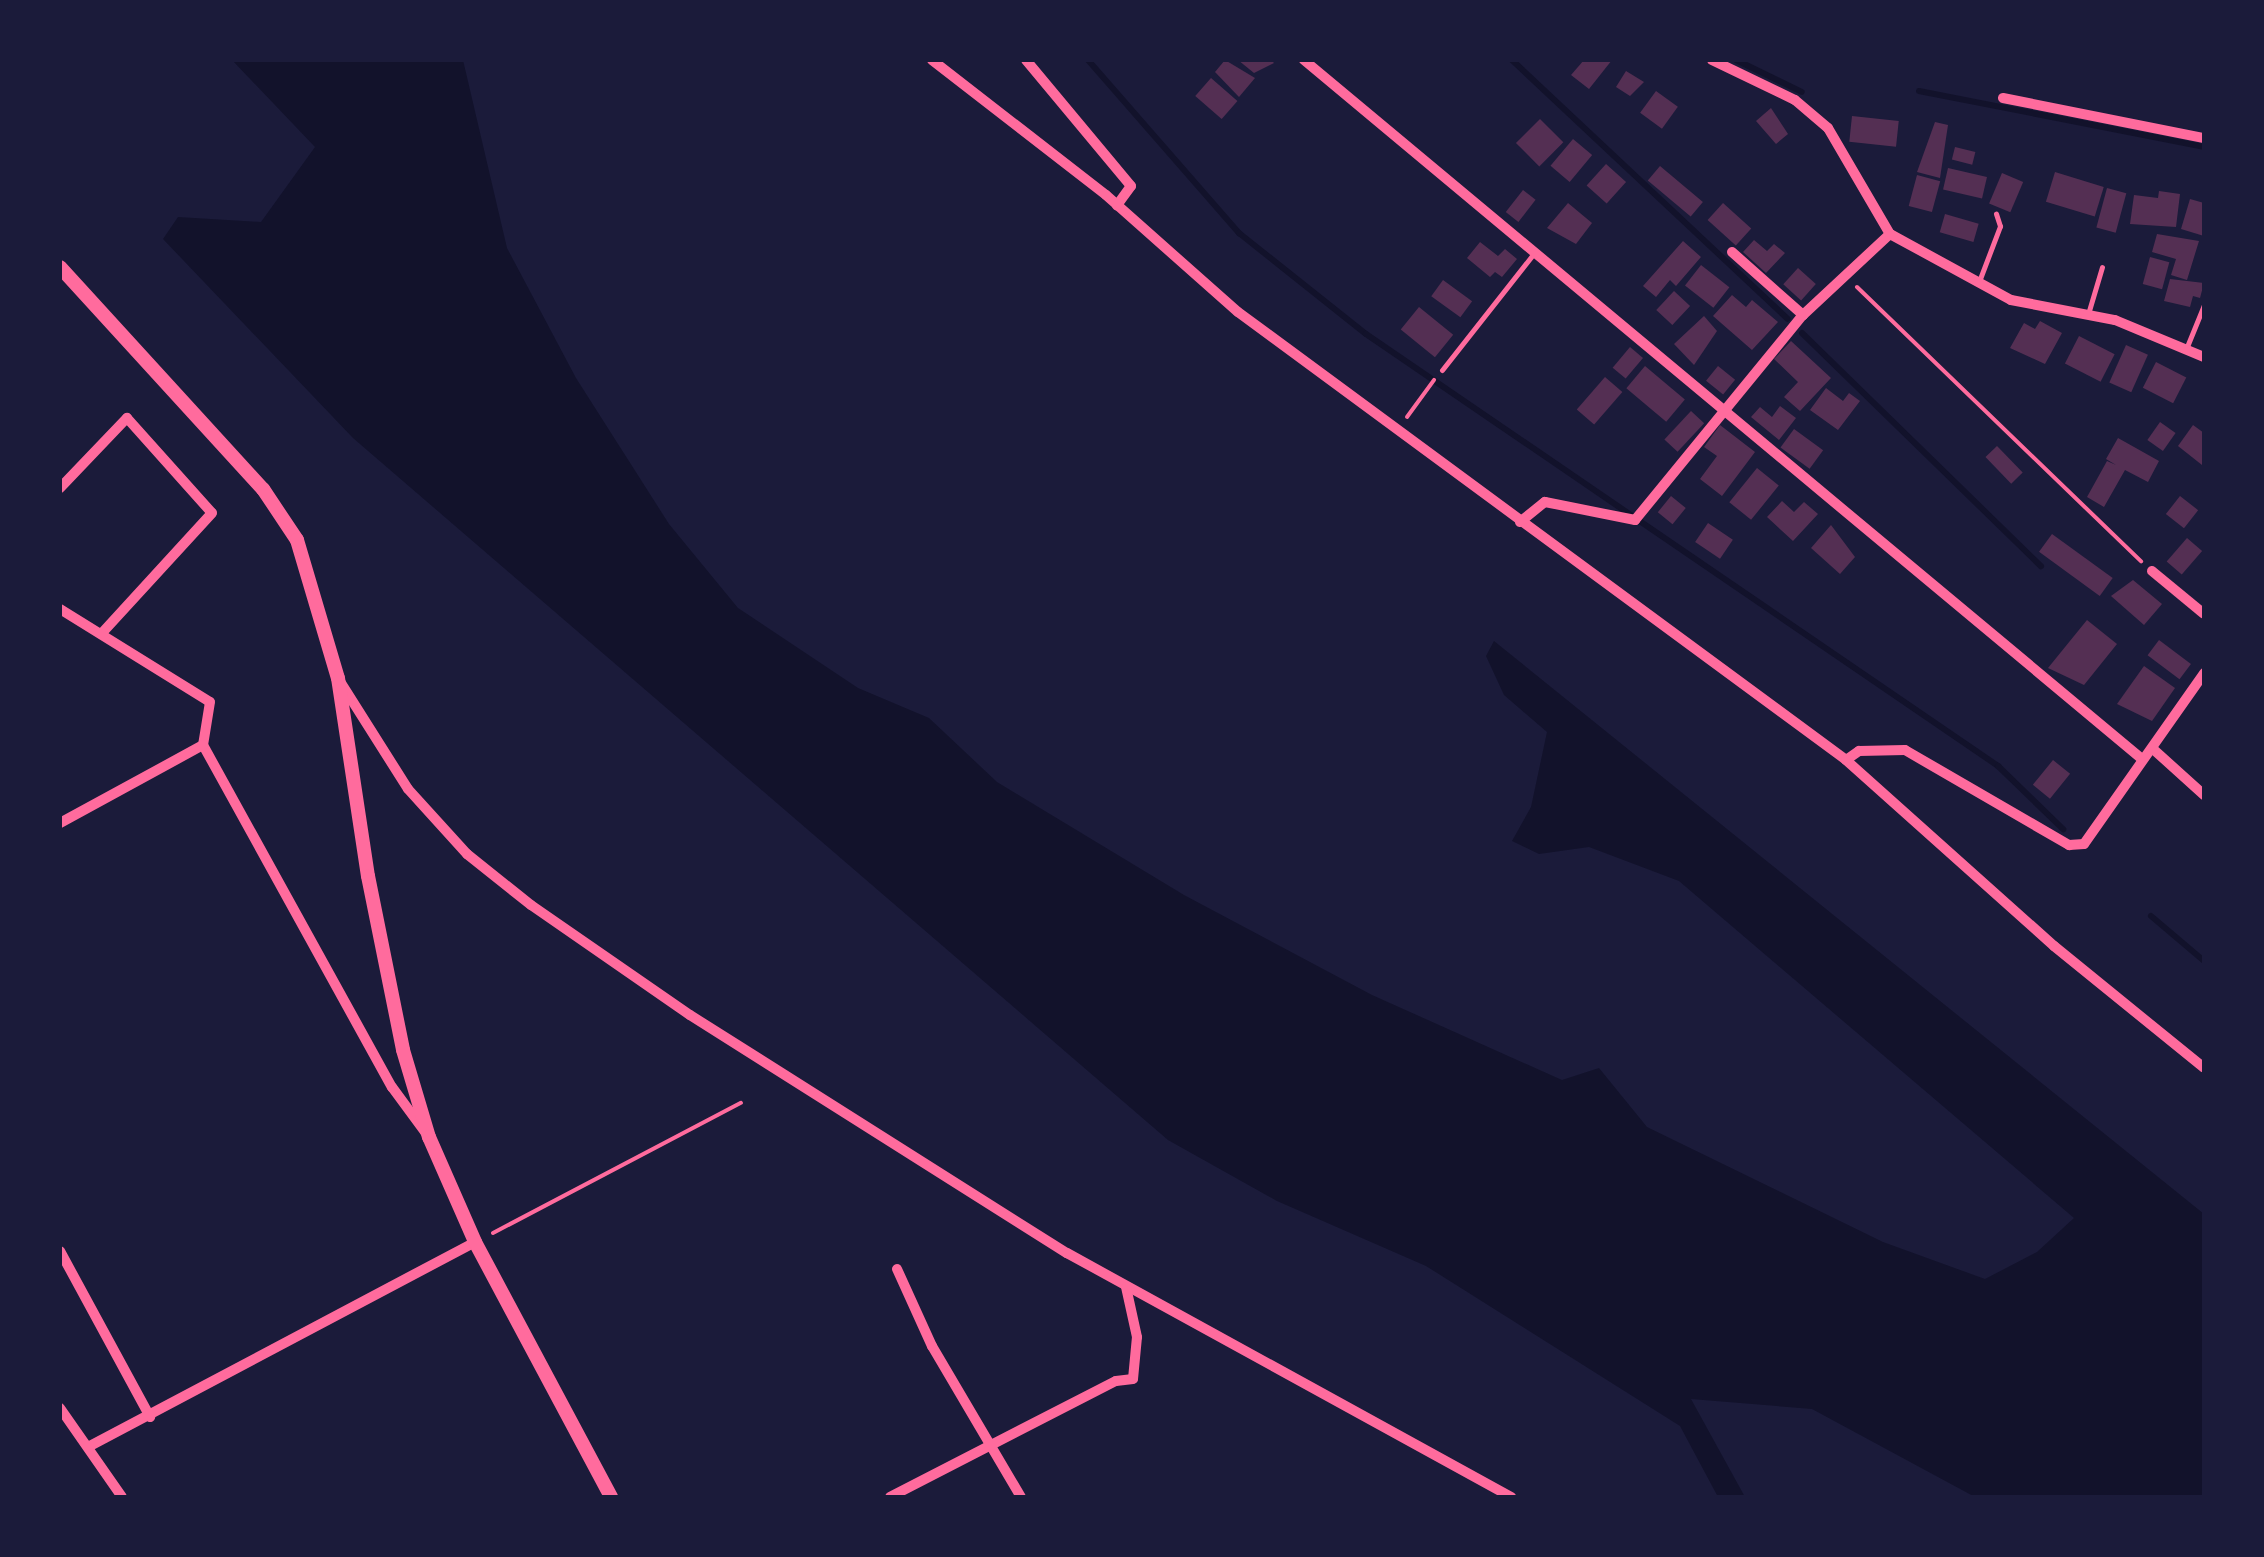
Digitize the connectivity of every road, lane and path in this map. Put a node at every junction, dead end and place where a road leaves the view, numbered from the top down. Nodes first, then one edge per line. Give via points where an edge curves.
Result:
1 (932, 60) edge
2 (1026, 60) edge
3 (1304, 60) edge
4 (1712, 60) edge
5 (2003, 98) dead end
6 (2204, 138) edge
7 (1116, 205) junction
8 (1996, 214) dead end
9 (1890, 234) junction
10 (1732, 252) dead end
11 (1534, 253) junction
12 (60, 267) edge
13 (2102, 267) dead end
14 (1846, 276) junction
15 (1977, 287) junction
16 (2204, 305) edge
17 (2088, 314) junction
18 (1803, 315) junction
19 (2186, 349) junction
20 (2204, 357) edge
21 (1442, 370) dead end
22 (1428, 390) dead end
23 (1726, 412) junction
24 (1398, 429) junction
25 (60, 488) edge
26 (1520, 522) junction
27 (2152, 571) joint
28 (60, 609) edge
29 (2204, 614) edge
30 (100, 634) junction
31 (2204, 673) edge
32 (338, 678) junction
33 (202, 745) junction
34 (2153, 750) junction
35 (2142, 758) junction
36 (1846, 760) junction
37 (2204, 795) edge
38 (60, 824) edge
39 (2204, 1068) edge
40 (741, 1104) dead end
41 (429, 1136) junction
42 (474, 1242) junction
43 (60, 1251) edge
44 (896, 1269) dead end
45 (1126, 1287) junction
46 (60, 1408) edge
47 (150, 1417) junction
48 (990, 1444) junction
49 (88, 1446) junction
50 (122, 1497) edge
51 (611, 1497) edge
52 (890, 1497) edge
53 (1022, 1497) edge
54 (1511, 1497) edge

1 - 7 street
2 - 7 street via 1131,186
3 - 11 street
4 - 9 street via 1796,100 1828,128
5 - 6 street
7 - 24 street via 1238,312
8 - 15 lane via 2000,226
9 - 14 street
9 - 15 street
10 - 18 street
11 - 21 lane
11 - 23 street
12 - 32 main road via 263,489 297,540
13 - 17 lane
14 - 18 street
14 - 27 path
15 - 17 street
16 - 19 lane
17 - 19 street
18 - 23 street
19 - 20 street
22 - 24 path
23 - 26 street via 1635,520 1545,502
23 - 35 street
24 - 26 street
25 - 30 street via 127,418 212,513
26 - 36 street
27 - 29 street
28 - 30 street
30 - 33 street via 210,702
31 - 34 street
32 - 41 main road via 368,876 403,1050
32 - 45 street via 408,788 467,854 530,905 690,1016
33 - 38 street
33 - 41 street via 392,1087
34 - 35 street
34 - 37 street
35 - 36 street via 2108,816 2084,844 2069,846 1905,750 1858,751
36 - 39 street via 2054,946
40 - 42 path
41 - 42 main road
42 - 47 street
42 - 51 main road
43 - 47 street
44 - 48 street
45 - 48 street via 1137,1338 1133,1379 1116,1381
45 - 54 street
46 - 49 street
47 - 49 street
48 - 52 street
48 - 53 street
49 - 50 street

